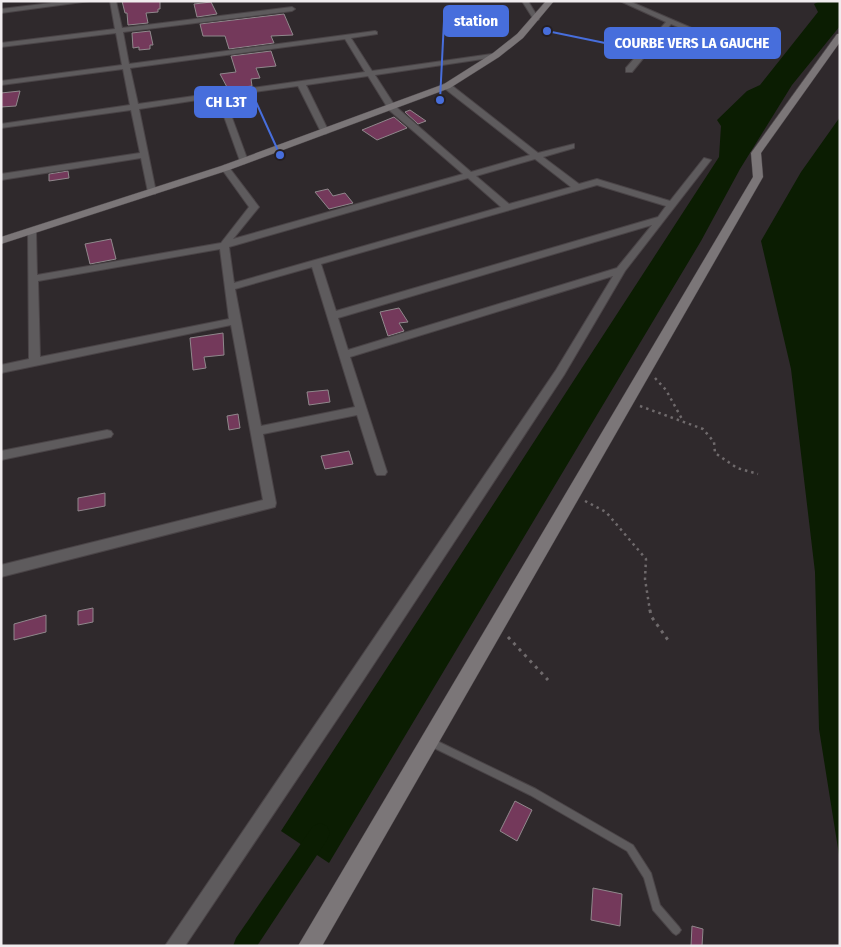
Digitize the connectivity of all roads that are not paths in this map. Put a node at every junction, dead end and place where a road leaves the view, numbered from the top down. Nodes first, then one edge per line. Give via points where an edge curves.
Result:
1 (87, 1) edge
2 (113, 1) edge
3 (525, 1) edge
4 (550, 1) edge
5 (623, 1) edge
6 (292, 9) dead end
7 (1, 11) edge
8 (536, 19) junction
9 (670, 21) junction
10 (119, 30) junction
11 (375, 33) dead end
12 (840, 36) edge
13 (347, 37) junction
14 (1, 45) edge
15 (496, 55) junction
16 (750, 55) dead end
17 (126, 66) junction
18 (629, 70) dead end
19 (369, 73) junction
20 (1, 82) edge
21 (301, 83) junction
22 (447, 86) junction
23 (220, 95) junction
24 (135, 107) junction
25 (392, 108) junction
26 (1, 126) edge
27 (325, 132) junction
28 (571, 146) dead end
29 (145, 156) junction
30 (536, 156) junction
31 (707, 160) dead end
32 (244, 161) junction
33 (225, 168) junction
34 (469, 175) junction
35 (1, 177) edge
36 (577, 187) junction
37 (152, 192) junction
38 (672, 205) junction
39 (507, 207) junction
40 (661, 219) junction
41 (31, 232) junction
42 (1, 241) edge
43 (224, 245) junction
44 (315, 262) junction
45 (621, 270) junction
46 (32, 279) junction
47 (230, 287) junction
48 (332, 316) junction
49 (235, 321) junction
50 (344, 355) junction
51 (35, 362) junction
52 (1, 369) edge
53 (362, 410) junction
54 (257, 431) junction
55 (107, 434) dead end
56 (1, 456) edge
57 (381, 472) dead end
58 (1, 571) edge
59 (429, 741) junction
60 (676, 930) dead end
61 (174, 946) edge
62 (309, 946) edge

1 - 7 street
2 - 10 street
3 - 8 street
4 - 8 street
5 - 9 street
6 - 10 street
8 - 15 street
9 - 16 street
9 - 18 street
10 - 14 street
10 - 17 street
11 - 13 street
12 - 59 street via 756,153 758,177
13 - 17 street
13 - 19 street
15 - 19 street
15 - 22 street
17 - 20 street
17 - 24 street
19 - 21 street
19 - 25 street
21 - 23 street
21 - 27 street
22 - 25 street
22 - 30 street
23 - 24 street
23 - 32 street
24 - 26 street
24 - 29 street
25 - 27 street
25 - 34 street
27 - 32 street
28 - 30 street
29 - 35 street
29 - 37 street
30 - 34 street
30 - 36 street
31 - 38 street
32 - 33 street
33 - 37 street
33 - 43 street via 254,207
34 - 39 street
34 - 43 street
36 - 38 street via 597,182
36 - 39 street
37 - 41 street
38 - 40 street
39 - 44 street
40 - 45 street
40 - 48 street
41 - 42 street
41 - 46 street
43 - 46 street
43 - 47 street
44 - 47 street
44 - 48 street
45 - 50 street
45 - 61 street via 549,388
46 - 51 street
47 - 49 street
48 - 50 street
49 - 51 street
49 - 54 street
50 - 53 street
51 - 52 street
53 - 54 street
53 - 57 street
54 - 58 street via 270,503
55 - 56 street
59 - 60 lane via 533,792 630,848 648,876 656,907
59 - 62 street

